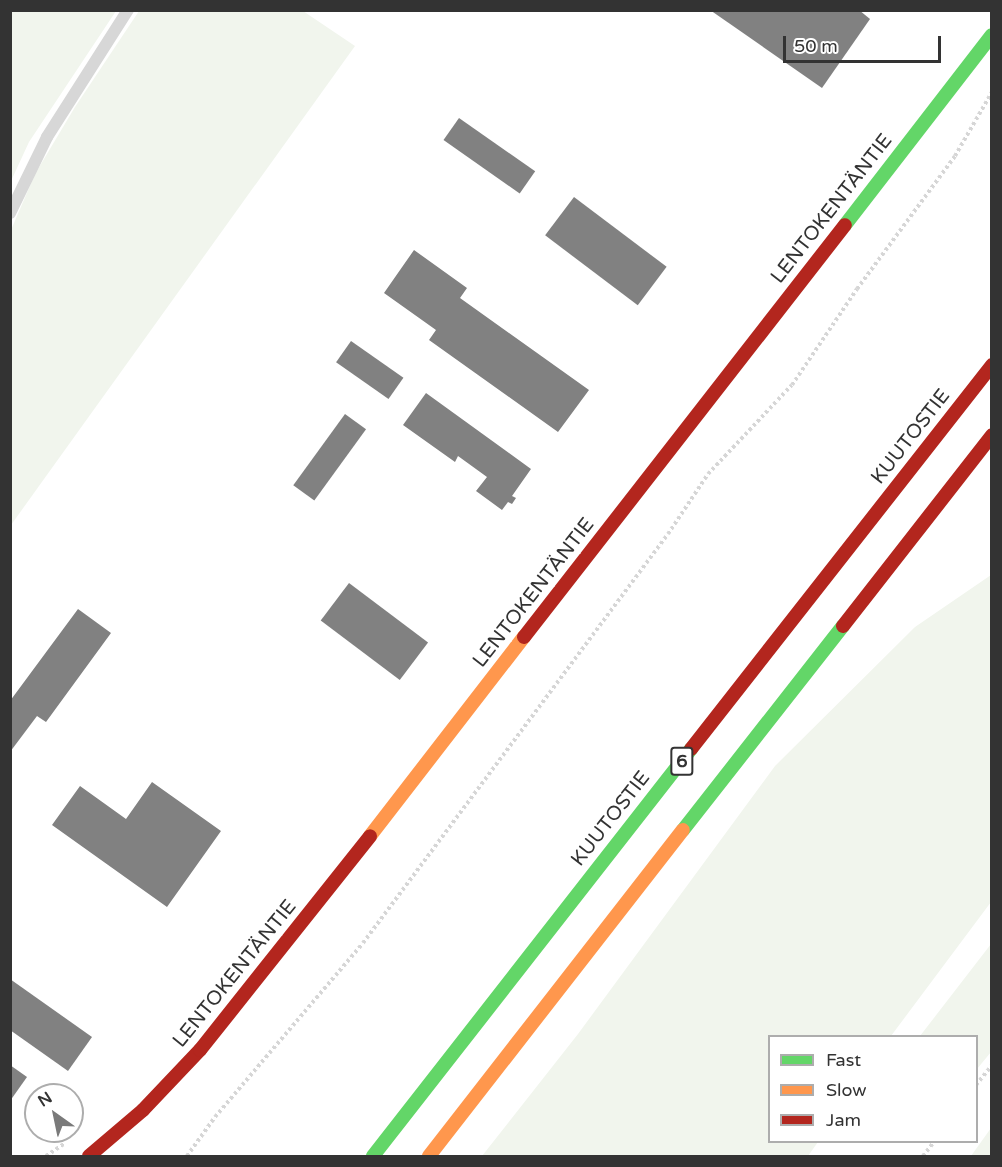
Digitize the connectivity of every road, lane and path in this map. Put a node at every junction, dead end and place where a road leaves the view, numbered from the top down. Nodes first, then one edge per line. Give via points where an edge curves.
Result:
1 (128, 10) edge
2 (992, 35) edge
3 (992, 92) edge
4 (10, 213) edge
5 (992, 365) edge
6 (992, 435) edge
7 (992, 1065) edge
8 (978, 1082) edge
9 (62, 1143) edge
10 (933, 1143) edge
11 (46, 1156) edge
12 (89, 1156) edge
13 (187, 1156) edge
14 (373, 1156) edge
15 (429, 1156) edge
16 (923, 1156) edge

1 - 4 lane via 47,137
2 - 12 main road, LENTOKENTÄNTIE via 250,990 143,1110
3 - 13 path via 955,156 792,385 708,474 662,544 363,943 215,1117
5 - 14 main road, KUUTOSTIE / 6
6 - 15 main road, 6
7 - 8 path
9 - 11 path
10 - 16 path

